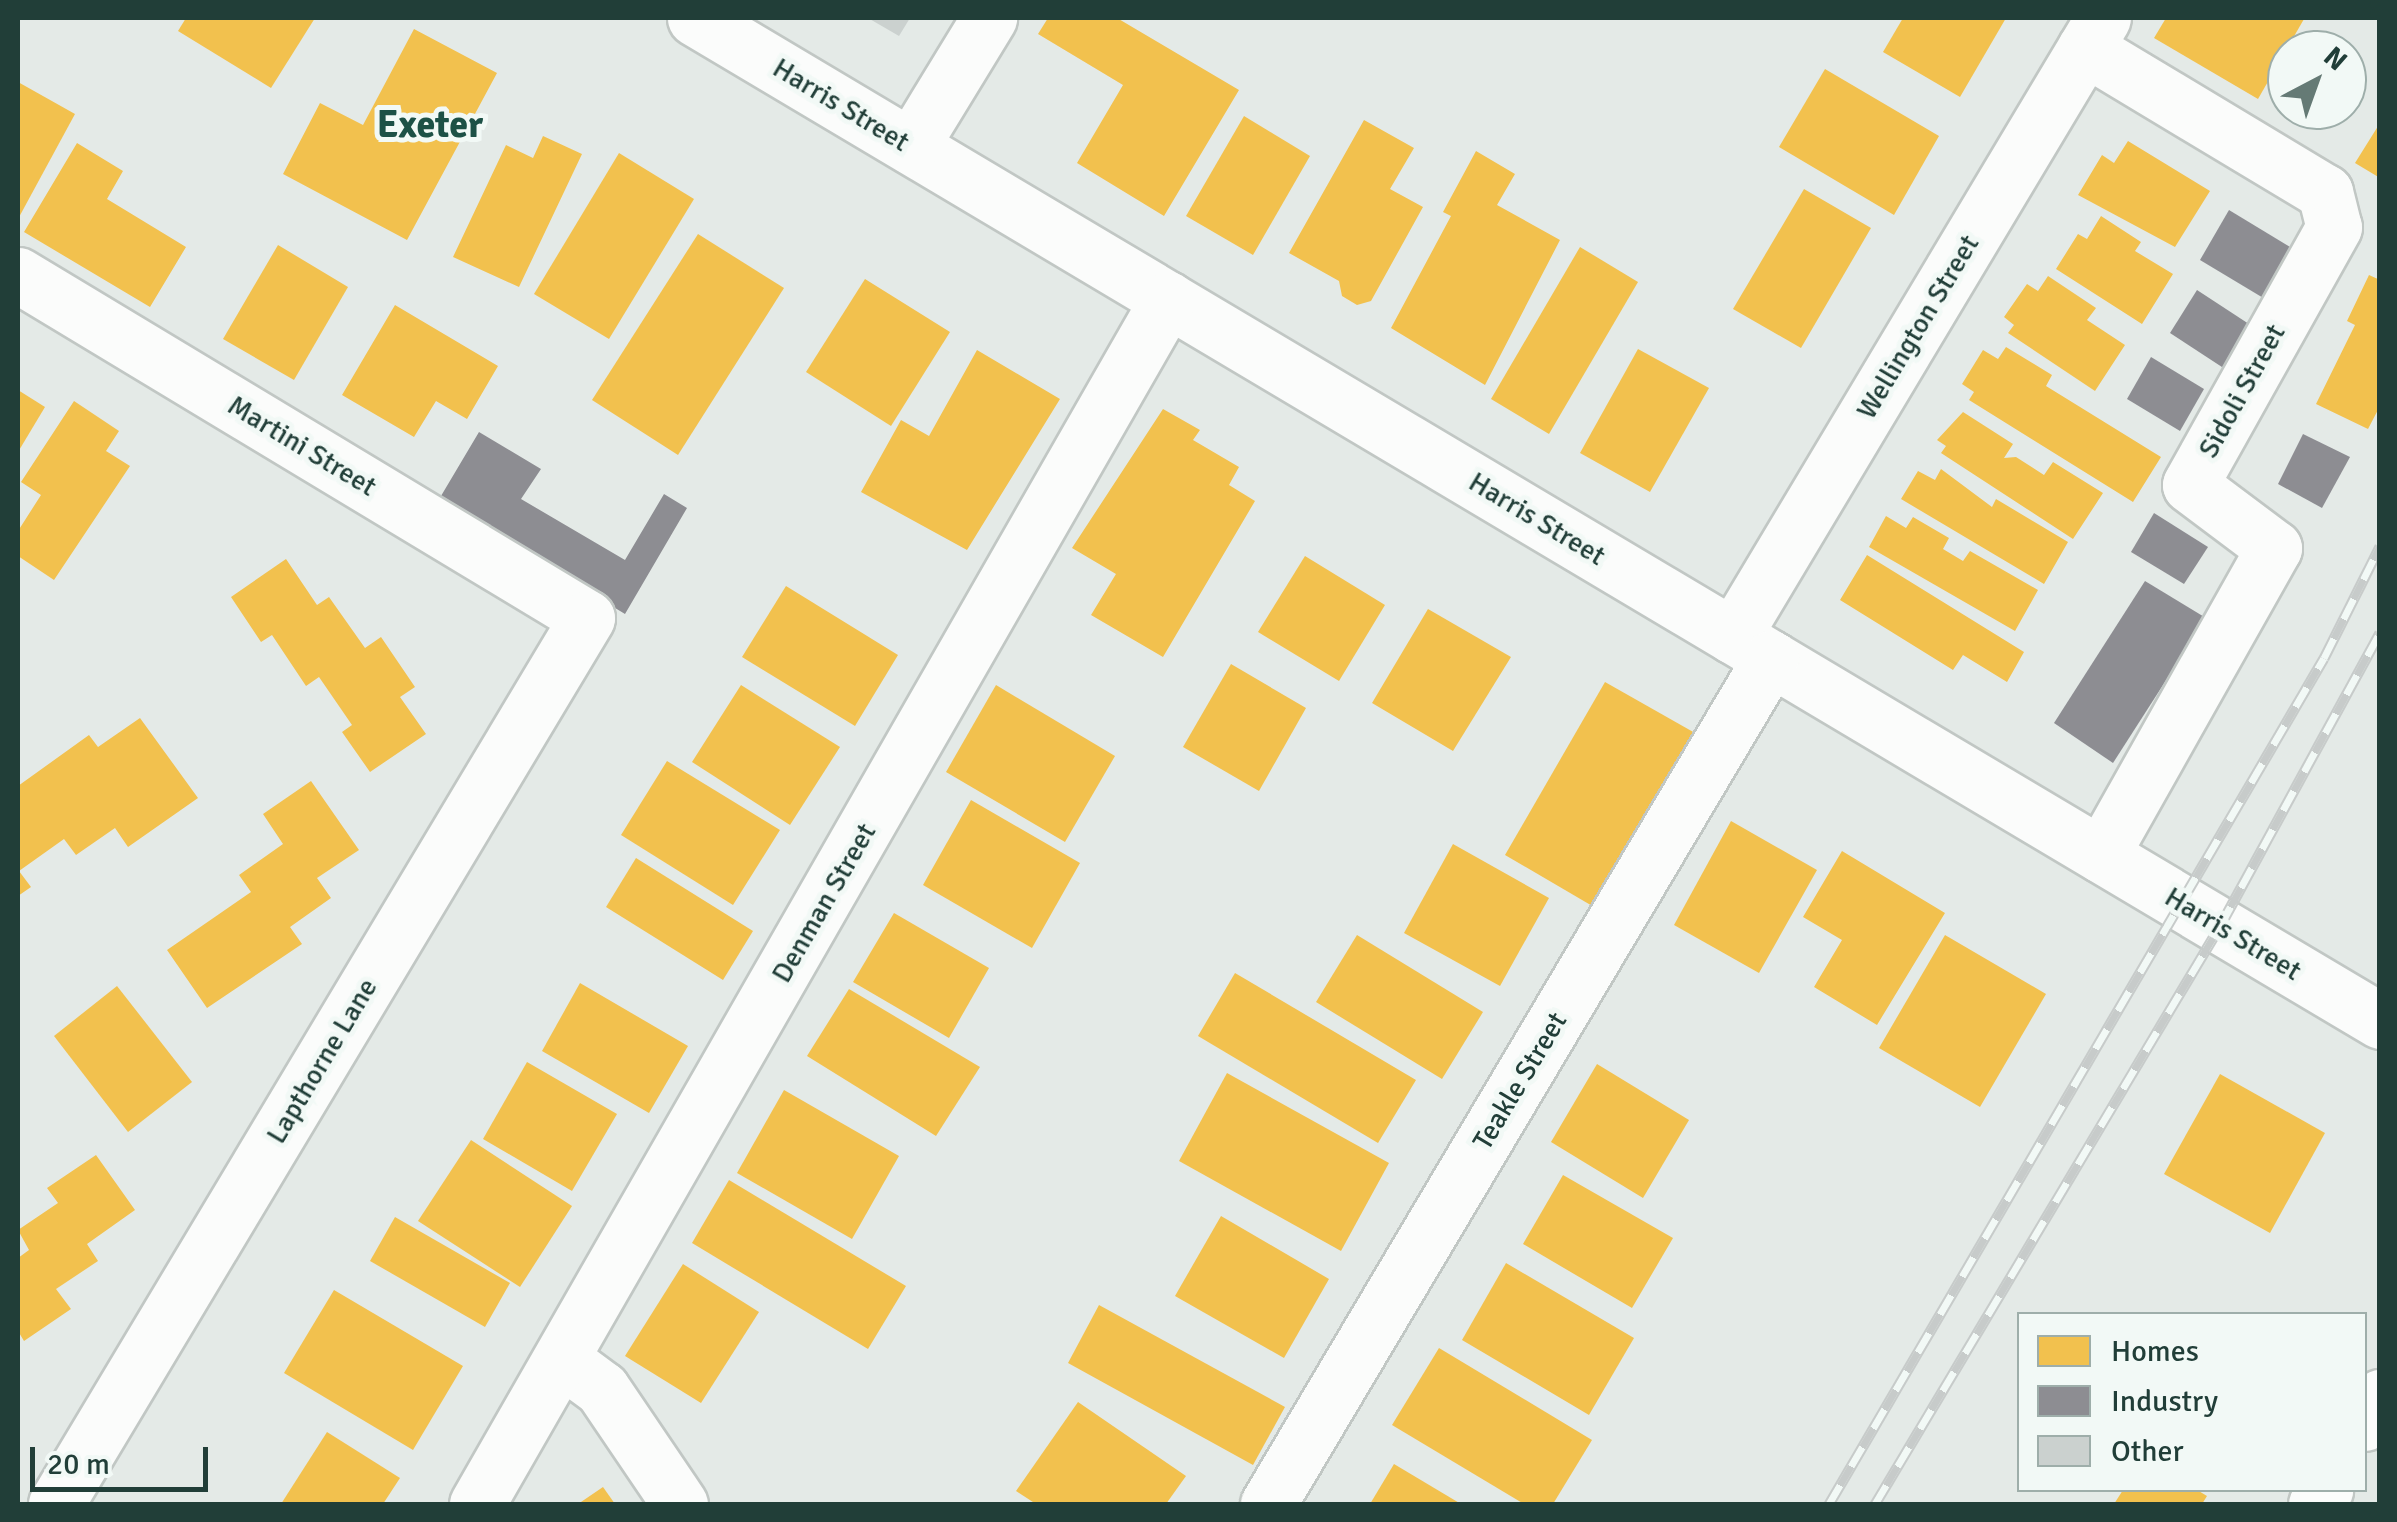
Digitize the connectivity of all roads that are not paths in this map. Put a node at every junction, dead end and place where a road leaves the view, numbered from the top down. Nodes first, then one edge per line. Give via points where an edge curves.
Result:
1 (695, 18) edge
2 (989, 18) edge
3 (2094, 32) edge
4 (911, 146) junction
5 (18, 275) edge
6 (1168, 299) junction
7 (588, 618) joint
8 (1752, 647) junction
9 (2102, 855) junction
10 (2380, 1021) edge
11 (564, 1361) junction
12 (56, 1504) edge
13 (478, 1504) edge
14 (680, 1504) edge
15 (1268, 1504) edge

1 - 4 street, Harris Street
2 - 4 street
3 - 8 street, Wellington Street
3 - 9 street, Sidoli Street via 2325,192 2334,227 2190,484 2274,548
4 - 6 street, Harris Street
5 - 7 street, Martini Street
6 - 8 street, Harris Street
6 - 11 street, Denman Street
7 - 12 street, Lapthorne Lane
8 - 9 street, Harris Street
8 - 15 street, Teakle Street
9 - 10 street, Harris Street
11 - 13 street, Denman Street
11 - 14 street via 602,1389

